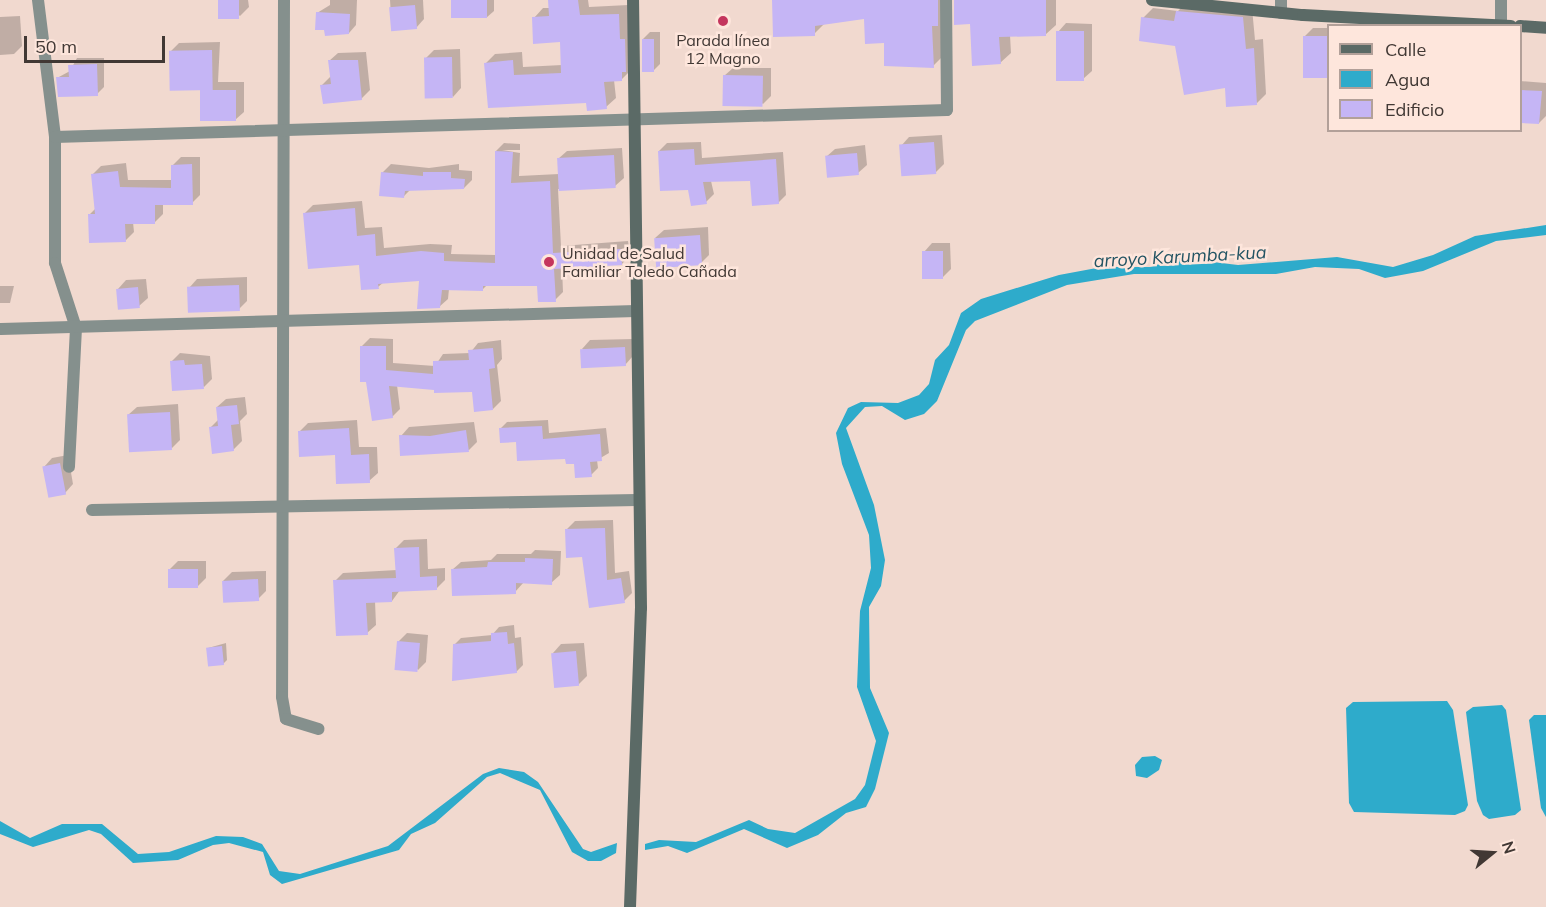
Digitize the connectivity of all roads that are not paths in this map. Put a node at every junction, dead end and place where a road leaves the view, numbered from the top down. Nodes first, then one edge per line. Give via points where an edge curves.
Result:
1 (38, 0) edge
2 (284, 0) edge
3 (633, 0) edge
4 (946, 0) edge
5 (1152, 0) edge
6 (1501, 0) edge
7 (1281, 6) edge
8 (1489, 24) edge
9 (1501, 24) edge
10 (1522, 26) edge
11 (1546, 27) edge
12 (635, 117) junction
13 (283, 128) junction
14 (55, 137) junction
15 (636, 311) junction
16 (281, 323) junction
17 (76, 328) junction
18 (1, 329) edge
19 (69, 466) dead end
20 (637, 500) junction
21 (280, 507) junction
22 (92, 510) dead end
23 (319, 729) dead end
24 (630, 907) edge

1 - 14 street
2 - 13 street
3 - 12 street
4 - 12 street via 947,110
5 - 7 street
6 - 9 street
7 - 8 street
10 - 11 street
12 - 13 street
12 - 15 street
13 - 14 street
13 - 16 street
14 - 17 street via 55,263
15 - 16 street
15 - 20 street
16 - 17 street
16 - 21 street
17 - 18 street
17 - 19 street
20 - 21 street
20 - 24 street via 640,619
21 - 22 street
21 - 23 street via 282,697 286,719

